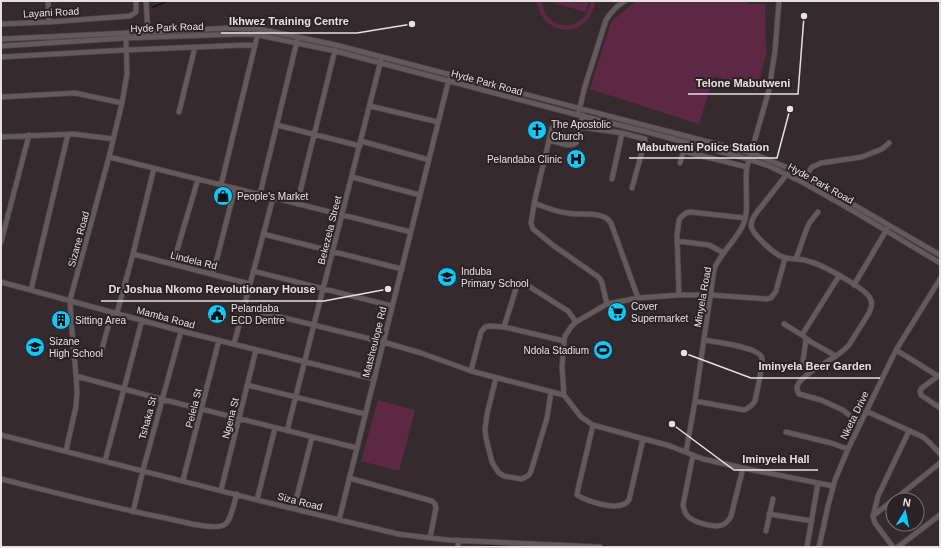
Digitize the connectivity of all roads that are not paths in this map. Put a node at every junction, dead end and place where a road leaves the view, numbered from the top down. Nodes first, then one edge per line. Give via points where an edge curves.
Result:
1 (48, 1) edge
2 (136, 1) edge
3 (146, 1) edge
4 (625, 1) edge
5 (779, 1) edge
6 (49, 22) junction
7 (1, 24) edge
8 (259, 30) junction
9 (148, 32) junction
10 (258, 35) junction
11 (126, 36) junction
12 (298, 37) junction
13 (148, 38) junction
14 (1, 40) edge
15 (296, 43) junction
16 (336, 45) junction
17 (1, 46) edge
18 (255, 46) junction
19 (195, 47) junction
20 (126, 50) junction
21 (335, 51) junction
22 (1, 57) edge
23 (382, 57) junction
24 (381, 63) junction
25 (450, 75) junction
26 (449, 81) junction
27 (1, 97) edge
28 (122, 103) junction
29 (370, 106) junction
30 (582, 109) junction
31 (179, 112) dead end
32 (580, 116) junction
33 (438, 122) junction
34 (277, 125) junction
35 (580, 127) junction
36 (622, 133) junction
37 (68, 134) junction
38 (314, 134) junction
39 (28, 135) junction
40 (1, 137) edge
41 (113, 139) junction
42 (549, 140) junction
43 (360, 143) junction
44 (889, 143) dead end
45 (751, 153) junction
46 (110, 157) junction
47 (748, 159) junction
48 (429, 160) junction
49 (680, 163) dead end
50 (747, 167) junction
51 (154, 168) junction
52 (787, 174) junction
53 (805, 176) junction
54 (352, 178) junction
55 (198, 179) junction
56 (612, 179) dead end
57 (802, 182) junction
58 (221, 185) junction
59 (235, 188) junction
60 (632, 188) dead end
61 (260, 194) junction
62 (420, 196) junction
63 (273, 198) junction
64 (534, 203) junction
65 (297, 204) junction
66 (818, 212) dead end
67 (342, 215) junction
68 (745, 218) junction
69 (889, 226) junction
70 (886, 230) junction
71 (411, 232) junction
72 (263, 234) junction
73 (677, 241) junction
74 (1, 242) edge
75 (333, 252) junction
76 (724, 253) junction
77 (133, 254) junction
78 (940, 255) edge
79 (785, 258) junction
80 (796, 259) junction
81 (940, 263) edge
82 (173, 264) junction
83 (402, 269) junction
84 (253, 271) junction
85 (213, 274) junction
86 (839, 276) junction
87 (940, 279) edge
88 (1, 282) edge
89 (250, 284) junction
90 (854, 285) junction
91 (323, 289) junction
92 (31, 290) junction
93 (679, 295) junction
94 (711, 295) junction
95 (638, 298) junction
96 (70, 300) junction
97 (607, 304) junction
98 (392, 306) junction
99 (244, 308) junction
100 (114, 312) junction
101 (142, 320) junction
102 (576, 322) junction
103 (784, 324) dead end
104 (314, 325) junction
105 (504, 327) junction
106 (181, 331) junction
107 (804, 337) junction
108 (219, 340) junction
109 (704, 340) junction
110 (564, 341) junction
111 (384, 342) junction
112 (234, 344) junction
113 (102, 349) dead end
114 (256, 350) junction
115 (896, 350) junction
116 (836, 356) junction
117 (305, 362) junction
118 (471, 371) junction
119 (812, 371) junction
120 (76, 376) junction
121 (939, 376) edge
122 (496, 378) junction
123 (374, 379) junction
124 (247, 385) junction
125 (123, 390) junction
126 (551, 392) junction
127 (564, 395) junction
128 (296, 398) junction
129 (161, 400) junction
130 (695, 401) junction
131 (940, 408) edge
132 (202, 409) junction
133 (866, 411) junction
134 (365, 414) junction
135 (239, 419) junction
136 (593, 424) junction
137 (860, 424) junction
138 (275, 428) junction
139 (909, 430) junction
140 (287, 431) junction
141 (786, 432) dead end
142 (1, 435) edge
143 (312, 437) junction
144 (643, 439) junction
145 (357, 448) junction
146 (848, 449) junction
147 (66, 451) junction
148 (686, 452) junction
149 (940, 454) edge
150 (693, 455) junction
151 (106, 461) junction
152 (940, 463) edge
153 (743, 468) junction
154 (143, 470) junction
155 (349, 478) junction
156 (1, 479) edge
157 (183, 480) junction
158 (818, 483) junction
159 (833, 486) junction
160 (221, 490) junction
161 (903, 492) edge
162 (237, 494) junction
163 (773, 499) dead end
164 (257, 500) junction
165 (885, 506) edge
166 (294, 508) junction
167 (133, 512) junction
168 (770, 514) junction
169 (940, 515) edge
170 (873, 516) junction
171 (339, 520) junction
172 (812, 520) junction
173 (766, 532) dead end
174 (430, 538) junction
175 (458, 540) junction
176 (458, 547) edge
177 (600, 547) edge
178 (807, 547) edge
179 (820, 547) edge
180 (893, 547) edge
181 (898, 547) edge

1 - 6 street
2 - 6 street, Layani Road via 136,12 130,16
3 - 9 street
4 - 30 street via 611,12 606,20 585,86
5 - 45 street, Minyela Road via 769,90
6 - 7 street, Layani Road
8 - 9 street, Hyde Park Road via 230,28
8 - 10 street
8 - 12 street, Hyde Park Road
9 - 11 street, Hyde Park Road
9 - 13 street
10 - 13 street, Hyde Park Road
10 - 15 street, Hyde Park Road
10 - 18 street
11 - 13 street, Hyde Park Road
11 - 14 street, Hyde Park Road
11 - 17 street, Hyde Park Road
11 - 20 street, Sizane Road
12 - 15 street
12 - 16 street, Hyde Park Road
15 - 21 street, Hyde Park Road
15 - 34 street
16 - 21 street
16 - 23 street, Hyde Park Road
18 - 19 street via 246,44
18 - 58 street
19 - 20 street
19 - 31 street
20 - 22 street
20 - 28 street, Sizane Road via 127,74
21 - 24 street, Hyde Park Road
21 - 38 street
23 - 24 street, Bekezela Street
23 - 25 street, Hyde Park Road
24 - 26 street, Hyde Park Road
24 - 29 street, Bekezela Street
25 - 26 street, Matsheulope Rd
25 - 30 street, Hyde Park Road
26 - 32 street, Hyde Park Road
26 - 33 street, Matsheulope Rd
27 - 28 street via 75,93
28 - 41 street, Sizane Road
29 - 33 street
29 - 43 street, Bekezela Street
30 - 32 street
30 - 45 street, Hyde Park Road
32 - 35 street
32 - 47 street, Hyde Park Road
33 - 48 street, Matsheulope Rd
34 - 38 street
34 - 61 street
35 - 36 street
35 - 42 street via 556,125 552,128
35 - 42 street via 575,145
36 - 56 street
36 - 60 street via 643,138 645,141
37 - 39 street
37 - 41 street
37 - 92 street
38 - 43 street
38 - 65 street
39 - 40 street
39 - 74 street
41 - 46 street, Sizane Road
42 - 64 street
43 - 48 street
43 - 54 street, Bekezela Street
44 - 53 street via 882,150 862,157 821,163 812,167
45 - 47 street, Minyela Road
45 - 53 street, Hyde Park Road
46 - 51 street
46 - 96 street, Sizane Road
47 - 50 street, Minyela Road
47 - 52 street, Hyde Park Road
48 - 62 street, Matsheulope Rd
49 - 50 street via 683,153 686,152
50 - 68 street, Minyela Road
51 - 55 street
51 - 77 street
52 - 57 street, Hyde Park Road
52 - 79 street via 757,212 751,226 777,255
53 - 57 street
53 - 69 street, Hyde Park Road
54 - 62 street
54 - 67 street, Bekezela Street
55 - 58 street
55 - 82 street
57 - 70 street, Hyde Park Road
58 - 59 street
59 - 61 street
59 - 85 street
61 - 63 street
62 - 71 street, Matsheulope Rd
63 - 65 street
63 - 72 street
64 - 95 street via 567,213 600,215 609,219
64 - 97 street via 531,223 533,229 600,279
65 - 67 street
66 - 80 street via 807,228
67 - 71 street
67 - 75 street, Bekezela Street
68 - 73 street via 686,213 679,220
68 - 76 street, Minyela Road via 743,226
69 - 70 street
69 - 78 street, Hyde Park Road
70 - 81 street, Hyde Park Road
70 - 90 street
71 - 83 street, Matsheulope Rd
72 - 75 street
72 - 84 street
73 - 76 street via 709,245
73 - 93 street
75 - 83 street
75 - 91 street, Bekezela Street
76 - 94 street, Minyela Road via 716,264
77 - 82 street, Lindela Rd
77 - 100 street
79 - 80 street
79 - 94 street via 776,291 771,298
80 - 86 street via 817,264
82 - 85 street, Lindela Rd
83 - 98 street, Matsheulope Rd
84 - 89 street
84 - 91 street
85 - 89 street, Lindela Rd
86 - 90 street
86 - 107 street
87 - 115 street, Nketa Drive
88 - 92 street, Mamba Road
89 - 99 street
90 - 116 street via 871,300 870,313 849,345
91 - 98 street
91 - 104 street, Bekezela Street
92 - 96 street, Mamba Road
93 - 94 street
93 - 95 street
94 - 109 street, Minyela Road
95 - 97 street
96 - 100 street, Mamba Road
96 - 120 street, Sizane Road
97 - 102 street
98 - 111 street, Matsheulope Rd
99 - 104 street
99 - 112 street
100 - 101 street, Mamba Road
100 - 113 street
101 - 106 street, Mamba Road
101 - 125 street
102 - 105 street via 568,311 519,282
102 - 110 street
103 - 107 street
104 - 111 street
104 - 117 street, Bekezela Street
105 - 110 street
105 - 118 street via 484,327
106 - 108 street, Mamba Road
106 - 129 street, Tshaka St
107 - 116 street
107 - 119 street via 803,361
108 - 112 street, Mamba Road
108 - 132 street, Pelela St
109 - 130 street, Minyela Road
109 - 130 street via 755,352 761,355 762,365 755,401 750,408 744,410
110 - 127 street
111 - 118 street
111 - 123 street, Matsheulope Rd
112 - 114 street, Mamba Road
114 - 117 street, Mamba Road
114 - 124 street, Ngena St
115 - 121 street
115 - 133 street, Nketa Drive
116 - 119 street
117 - 123 street, Mamba Road
117 - 128 street, Bekezela Street
118 - 122 street
119 - 137 street via 798,383 797,392 836,407
120 - 125 street
120 - 147 street, Sizane Road via 76,406
121 - 131 street via 920,391 921,395
122 - 126 street
122 - 126 street via 485,433 494,467 504,476 522,479 529,475
123 - 134 street, Matsheulope Rd
124 - 128 street
124 - 135 street, Ngena St
125 - 129 street
125 - 151 street
126 - 127 street
127 - 136 street via 581,417
128 - 134 street
128 - 140 street, Bekezela Street
129 - 132 street
129 - 154 street, Tshaka St
130 - 148 street, Minyela Road
132 - 135 street
132 - 157 street, Pelela St
133 - 137 street, Nketa Drive
133 - 139 street
134 - 145 street, Matsheulope Rd
135 - 138 street
135 - 160 street, Ngena St
136 - 144 street
136 - 144 street via 577,495 582,499 610,506 625,504 629,500
137 - 146 street, Nketa Drive
138 - 140 street
138 - 164 street
139 - 149 street via 923,437
139 - 170 street via 878,496
140 - 143 street
141 - 146 street
142 - 147 street, Siza Road
143 - 145 street
143 - 166 street
144 - 148 street
145 - 155 street, Matsheulope Rd
146 - 159 street, Nketa Drive
147 - 151 street, Siza Road
148 - 150 street
150 - 153 street
150 - 153 street via 684,510 686,515 700,523 718,526 729,520
151 - 154 street, Siza Road
152 - 161 street
153 - 158 street
154 - 157 street, Siza Road
154 - 167 street, Tshaka St
155 - 171 street, Matsheulope Rd
155 - 174 street via 432,501 436,508
156 - 167 street
157 - 160 street, Siza Road
158 - 159 street
158 - 172 street
159 - 179 street, Nketa Drive
160 - 162 street, Siza Road
162 - 164 street, Siza Road
162 - 167 street via 229,521 222,526 196,524
163 - 168 street
164 - 166 street, Siza Road
165 - 170 street
166 - 171 street, Siza Road
168 - 172 street
168 - 173 street
169 - 181 street
170 - 180 street via 875,523
171 - 174 street, Siza Road via 398,534
172 - 178 street
174 - 175 street, Siza Road
175 - 176 street
175 - 177 street, Siza Road

